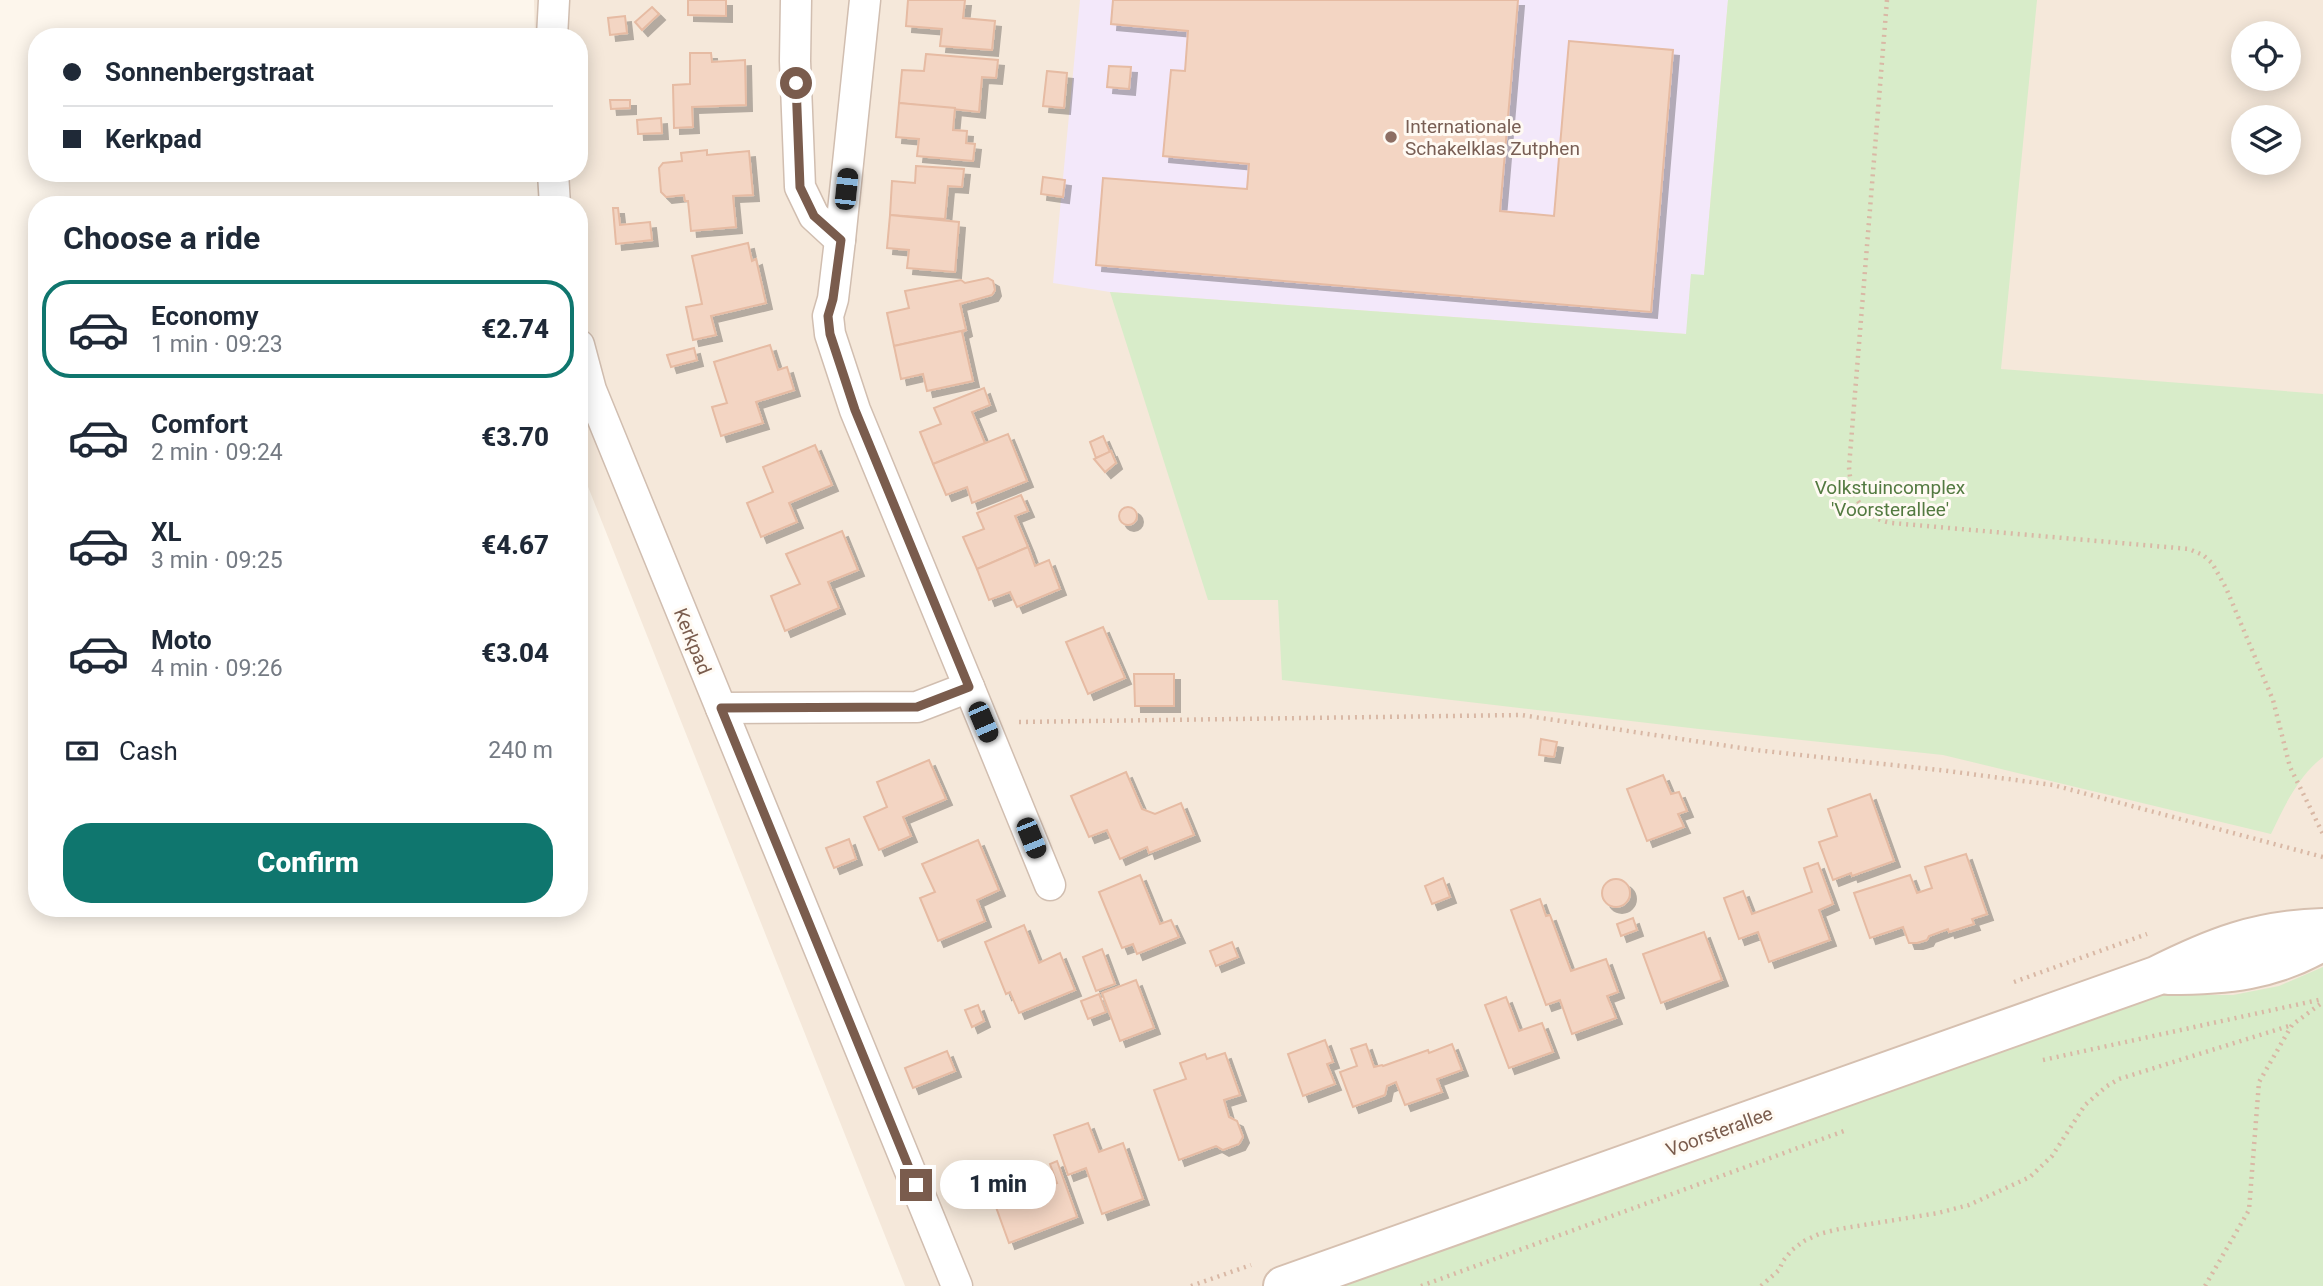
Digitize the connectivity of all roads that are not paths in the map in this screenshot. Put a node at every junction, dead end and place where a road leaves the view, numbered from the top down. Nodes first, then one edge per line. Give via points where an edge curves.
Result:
1 (554, 0) edge
2 (796, 0) edge
3 (865, 0) edge
4 (552, 28) edge
5 (841, 240) junction
6 (588, 379) edge
7 (969, 687) junction
8 (721, 708) junction
9 (1050, 885) dead end
10 (2323, 928) edge
11 (2323, 941) edge
12 (2156, 975) junction
13 (957, 1286) edge
14 (1283, 1286) edge

1 - 4 street
2 - 5 street via 800,187 814,216
3 - 5 street
5 - 7 street via 828,316 830,334 855,410
6 - 8 street, Kerkpad
7 - 8 street via 917,707
7 - 9 street
8 - 13 street, Kerkpad
10 - 12 main road, Voorsterallee via 2280,931 2234,942
11 - 12 main road, Voorsterallee via 2305,952 2241,972
12 - 14 main road, Voorsterallee

